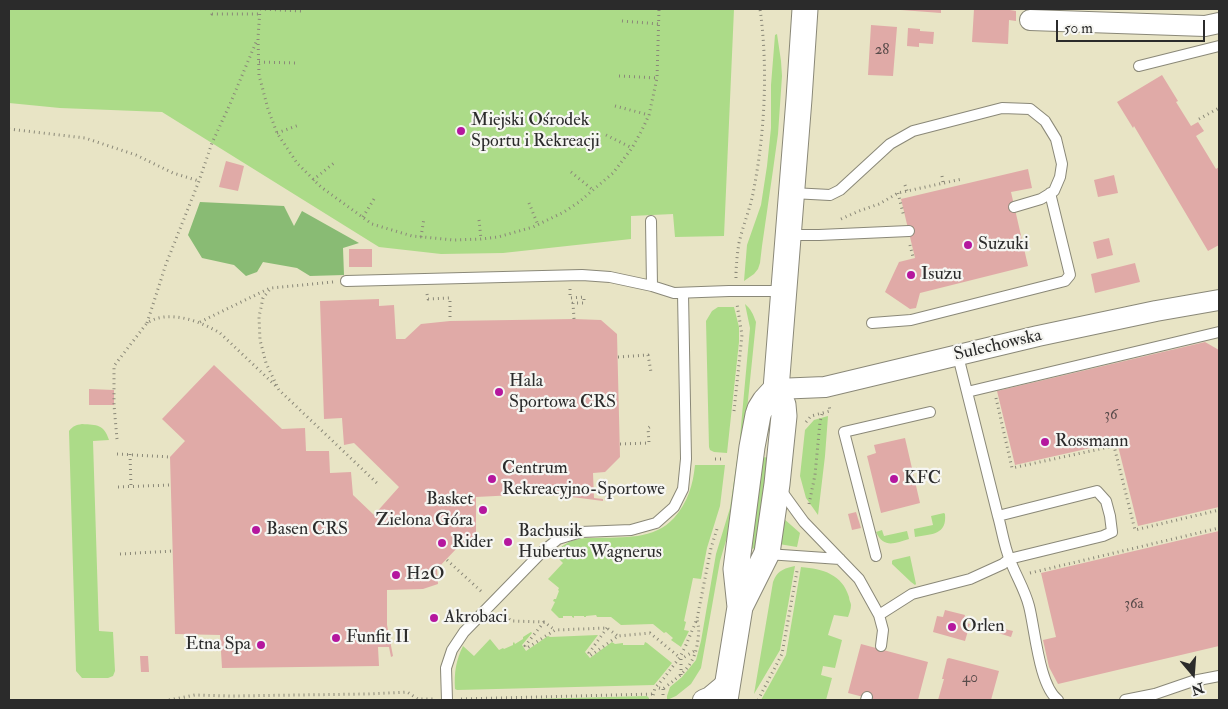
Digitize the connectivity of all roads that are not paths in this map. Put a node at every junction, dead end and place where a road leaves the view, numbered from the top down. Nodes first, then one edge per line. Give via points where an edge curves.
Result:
1 (805, 9) edge
2 (1030, 20) dead end
3 (1219, 23) edge
4 (1219, 46) edge
5 (1139, 66) dead end
6 (791, 193) junction
7 (1050, 193) junction
8 (1014, 207) dead end
9 (651, 221) dead end
10 (909, 231) dead end
11 (788, 235) junction
12 (346, 281) road end
13 (652, 286) junction
14 (783, 291) junction
15 (683, 293) junction
16 (1219, 300) edge
17 (872, 322) dead end
18 (1219, 332) edge
19 (958, 356) junction
20 (776, 389) junction
21 (967, 392) junction
22 (930, 412) dead end
23 (777, 484) junction
24 (998, 516) junction
25 (876, 556) dead end
26 (1009, 559) junction
27 (840, 560) junction
28 (750, 562) junction
29 (740, 607) junction
30 (879, 614) junction
31 (881, 646) dead end
32 (1219, 676) edge
33 (726, 691) edge
34 (447, 700) edge
35 (703, 700) edge
36 (1058, 700) edge
37 (1125, 700) edge

1 - 6 street
2 - 3 street via 1205,26
4 - 5 lane
6 - 7 lane via 830,195 840,190 890,144 913,131 1004,108 1030,109 1045,121 1056,139 1062,164 1060,178
6 - 11 street
7 - 8 lane
7 - 17 lane via 1070,275 1065,281 911,320
9 - 13 lane
10 - 11 lane
11 - 14 street
12 - 13 lane via 582,275
13 - 15 lane
14 - 15 lane
14 - 20 street
15 - 34 lane via 686,459 683,488 674,507 656,523 632,530 581,532 558,538 464,632 452,650 446,668
16 - 19 street, Sulechowska via 1038,336
18 - 21 lane
19 - 20 street, Sulechowska via 825,387
19 - 21 lane
20 - 23 street via 784,416
20 - 28 street via 758,415 752,447
21 - 24 lane
22 - 25 lane via 844,432
23 - 27 lane via 804,522
23 - 28 street
24 - 26 lane
24 - 26 lane via 1097,491 1106,501 1110,516 1112,532 1103,536
26 - 30 lane via 970,579 912,594
26 - 36 lane via 1029,605 1048,688
27 - 28 lane via 799,557
27 - 30 lane via 858,579
28 - 29 street
28 - 29 street
29 - 33 street
30 - 31 lane via 883,630
32 - 37 lane
33 - 35 street

